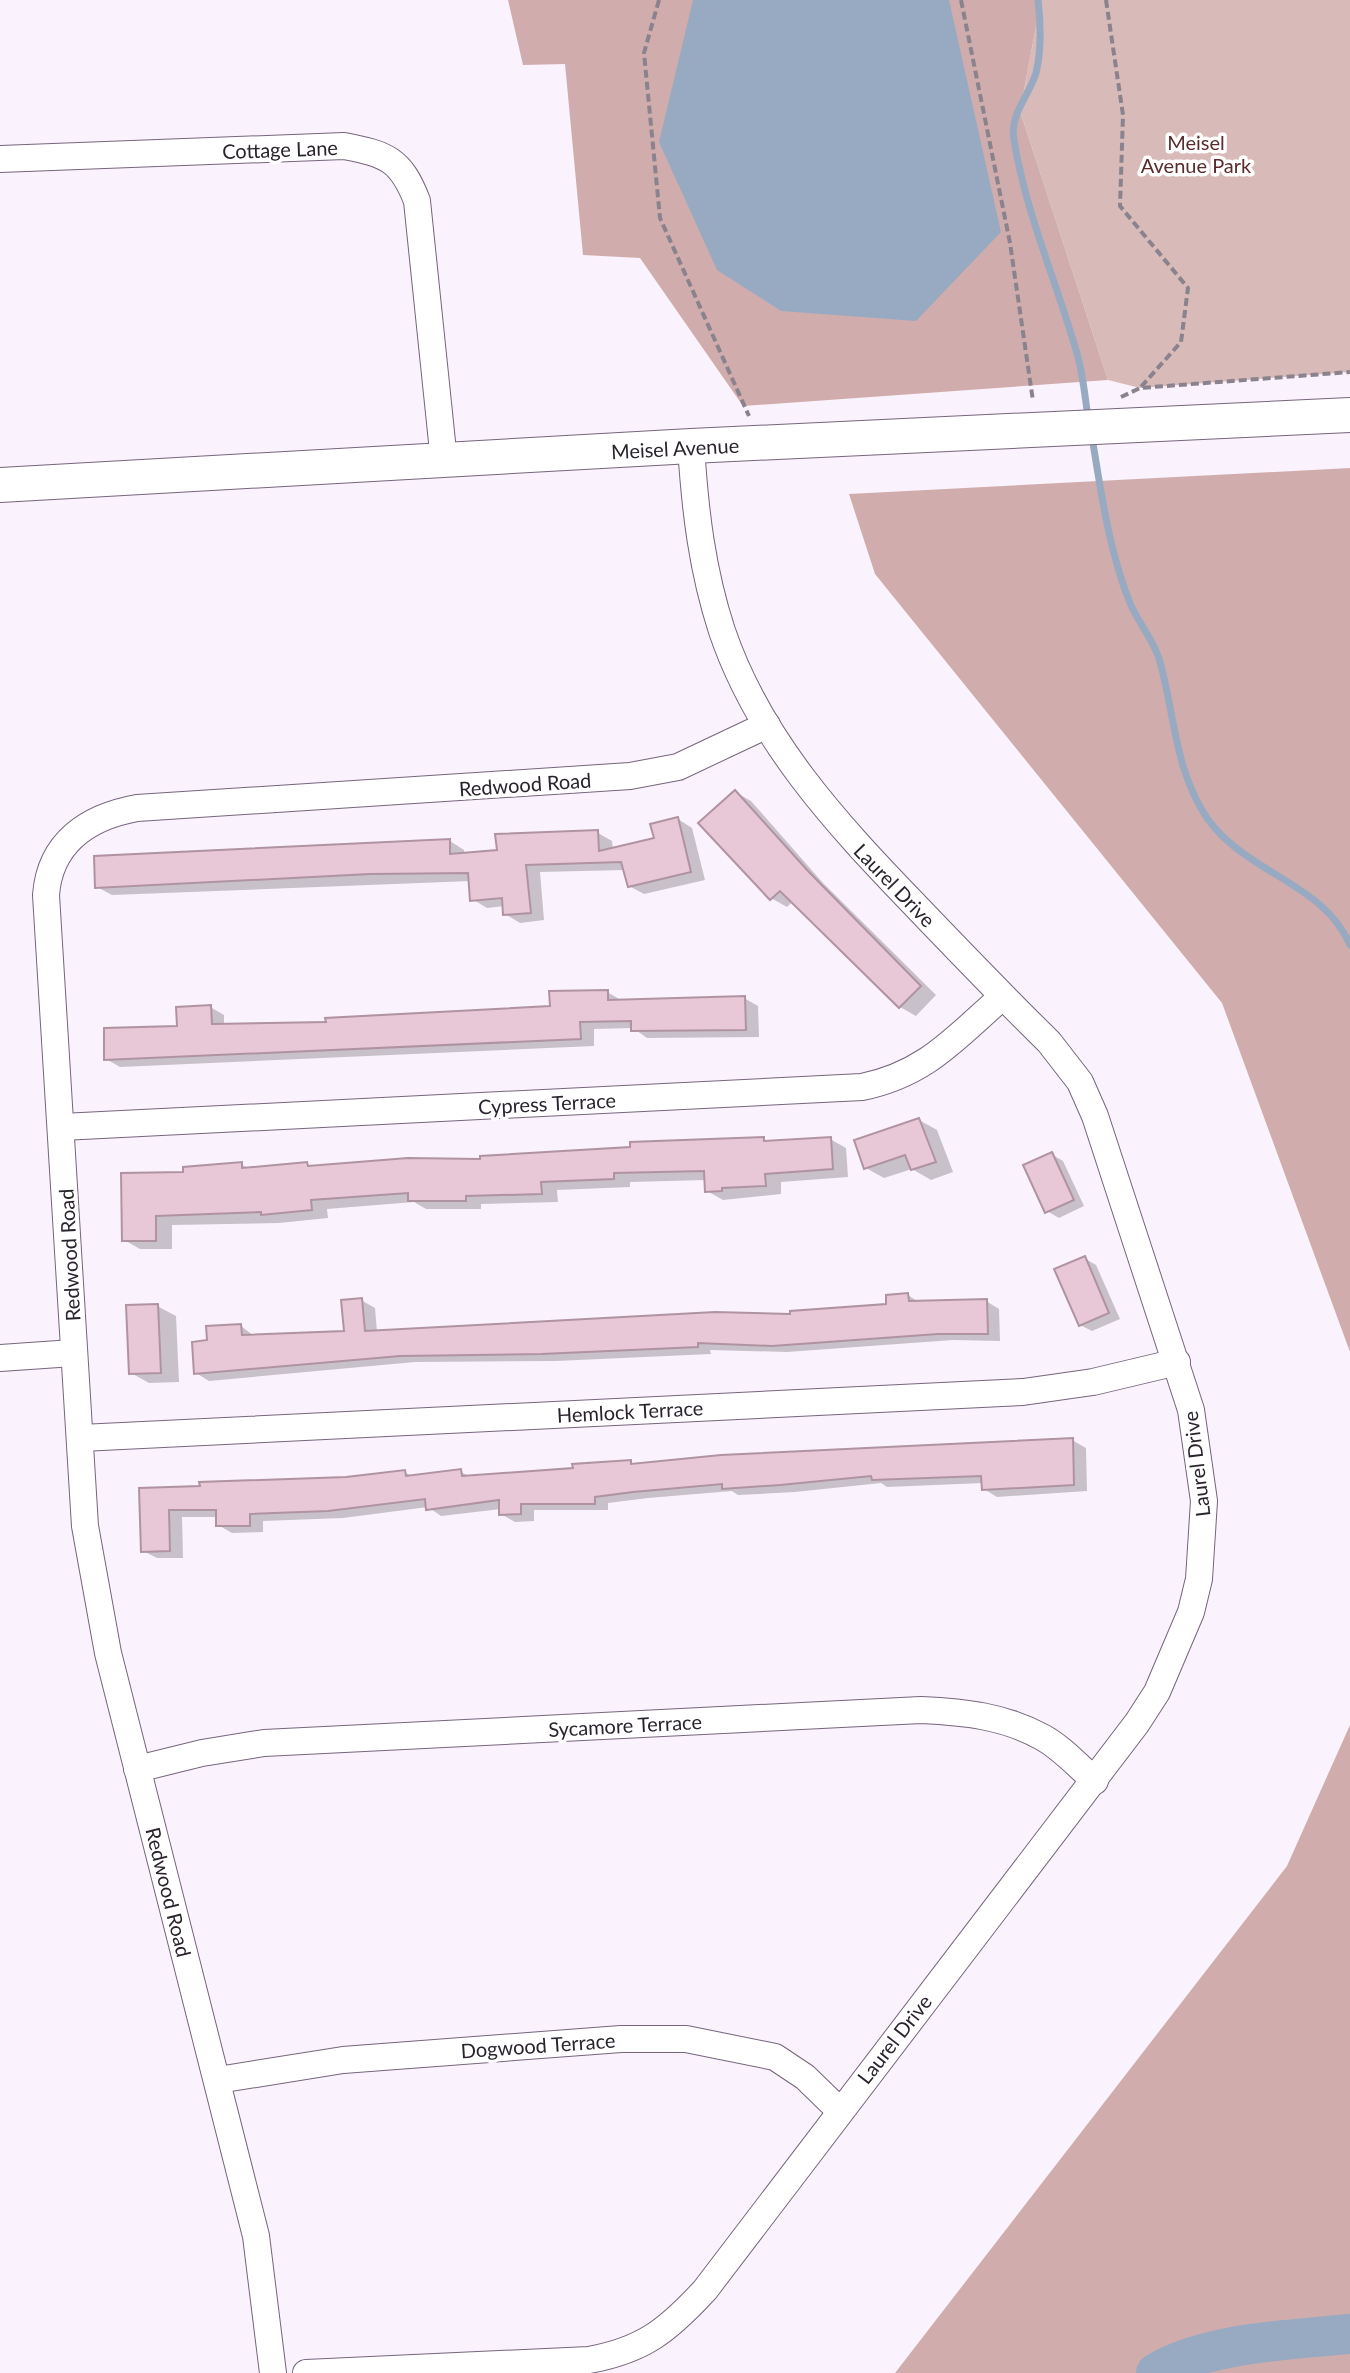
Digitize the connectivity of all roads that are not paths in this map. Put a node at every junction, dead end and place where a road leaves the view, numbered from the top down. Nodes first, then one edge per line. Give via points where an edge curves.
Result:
1 (0, 159) edge
2 (1350, 415) edge
3 (691, 446) junction
4 (444, 461) junction
5 (0, 485) edge
6 (767, 725) junction
7 (1002, 997) junction
8 (62, 1127) junction
9 (73, 1353) junction
10 (0, 1358) edge
11 (1177, 1362) junction
12 (81, 1438) junction
13 (137, 1769) junction
14 (1095, 1781) junction
15 (218, 2080) junction
16 (839, 2110) junction
17 (273, 2373) edge
18 (306, 2373) edge

1 - 4 street, Cottage Lane via 344,146 395,162 417,201
2 - 3 main road, Meisel Avenue via 1121,413 1056,431
3 - 4 main road, Meisel Avenue
3 - 6 street, Laurel Drive via 696,527 710,589 723,634
4 - 5 main road, Meisel Avenue
6 - 7 street, Laurel Drive via 829,816
6 - 8 street, Redwood Road via 678,767 630,776 137,808 94,821 59,851 48,871
7 - 8 street, Cypress Terrace via 921,1068 862,1087
7 - 11 street, Laurel Drive via 1049,1042 1080,1082
8 - 9 street, Redwood Road
9 - 10 street
9 - 12 street, Redwood Road
11 - 12 street, Hemlock Terrace via 1023,1392
11 - 14 street, Laurel Drive via 1191,1410 1204,1501 1199,1579 1157,1692
12 - 13 street, Redwood Road via 85,1526 108,1653
13 - 14 street, Sycamore Terrace via 264,1743 921,1710 1001,1719 1045,1738
13 - 15 street, Redwood Road
14 - 16 street, Laurel Drive
15 - 16 street, Dogwood Terrace via 343,2060 686,2039 775,2057
15 - 17 street, Redwood Road via 256,2236
16 - 18 street, Laurel Drive via 705,2290 654,2339 623,2354 589,2360

